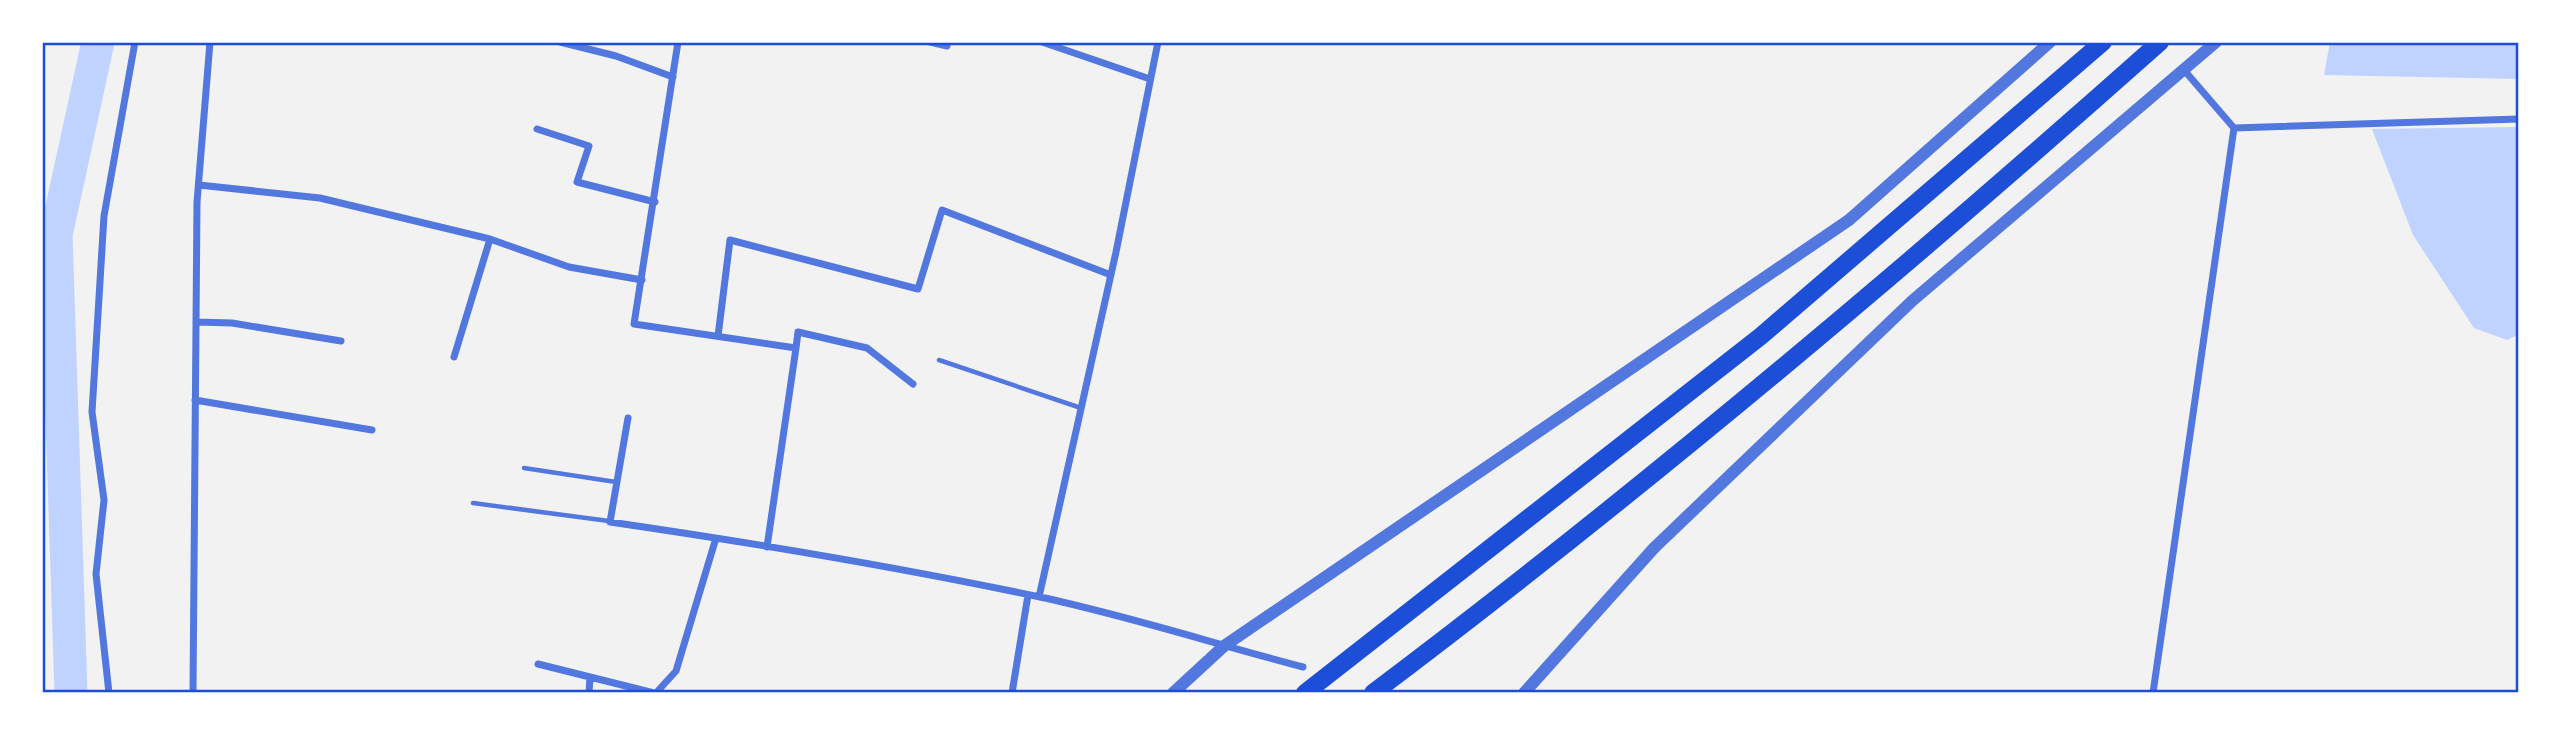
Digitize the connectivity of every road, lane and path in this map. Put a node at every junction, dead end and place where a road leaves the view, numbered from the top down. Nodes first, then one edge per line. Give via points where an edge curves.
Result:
1 (135, 42) edge
2 (210, 42) edge
3 (560, 42) edge
4 (678, 42) edge
5 (930, 42) edge
6 (1042, 42) edge
7 (1158, 42) edge
8 (2103, 42) edge
9 (2160, 42) edge
10 (2216, 42) edge
11 (2044, 44) edge
12 (947, 46) dead end
13 (2184, 70) junction
14 (673, 77) junction
15 (1150, 79) junction
16 (2519, 119) edge
17 (2234, 128) junction
18 (537, 129) dead end
19 (199, 185) junction
20 (655, 202) junction
21 (490, 239) junction
22 (1111, 275) junction
23 (642, 280) junction
24 (196, 322) junction
25 (718, 336) junction
26 (341, 341) dead end
27 (796, 348) junction
28 (454, 357) dead end
29 (939, 360) dead end
30 (913, 384) dead end
31 (195, 400) junction
32 (1081, 408) junction
33 (628, 418) dead end
34 (372, 430) dead end
35 (524, 468) dead end
36 (617, 482) junction
37 (473, 503) dead end
38 (610, 522) junction
39 (716, 538) junction
40 (766, 547) junction
41 (1028, 595) junction
42 (1039, 597) junction
43 (1224, 646) junction
44 (538, 664) dead end
45 (1303, 667) dead end
46 (590, 677) junction
47 (109, 693) edge
48 (193, 693) edge
49 (589, 693) edge
50 (655, 693) edge
51 (1012, 693) edge
52 (1173, 693) edge
53 (1305, 693) edge
54 (1373, 693) edge
55 (1524, 693) edge
56 (2153, 693) edge

1 - 47 street via 104,216 92,412 104,500 96,574
2 - 19 street
3 - 14 street
4 - 14 street
5 - 12 street
6 - 15 street
7 - 15 street
8 - 53 highway via 1761,336
9 - 54 highway via 1928,247
10 - 13 street
11 - 43 street via 1849,220
13 - 17 street
13 - 55 street via 1912,301 1654,548
14 - 20 street
15 - 22 street
16 - 17 street
17 - 56 street
18 - 20 street via 589,146 577,182
19 - 21 street via 320,198
19 - 24 street
20 - 23 street
21 - 23 street via 569,267
21 - 28 street
22 - 25 street via 942,210 918,289 730,240
22 - 32 street
23 - 25 street via 634,324
24 - 26 street via 232,323
24 - 31 street
25 - 27 street
27 - 30 street via 798,332 867,348
27 - 40 street
29 - 32 lane
31 - 34 street
31 - 48 street
32 - 42 street
33 - 36 street
35 - 36 lane
36 - 38 street
37 - 38 lane
38 - 39 street
39 - 40 street
39 - 50 street via 676,671
40 - 41 street
41 - 42 street
41 - 51 street
42 - 43 street via 1144,621
43 - 45 street
43 - 52 street
44 - 46 street
46 - 49 street
46 - 50 street

